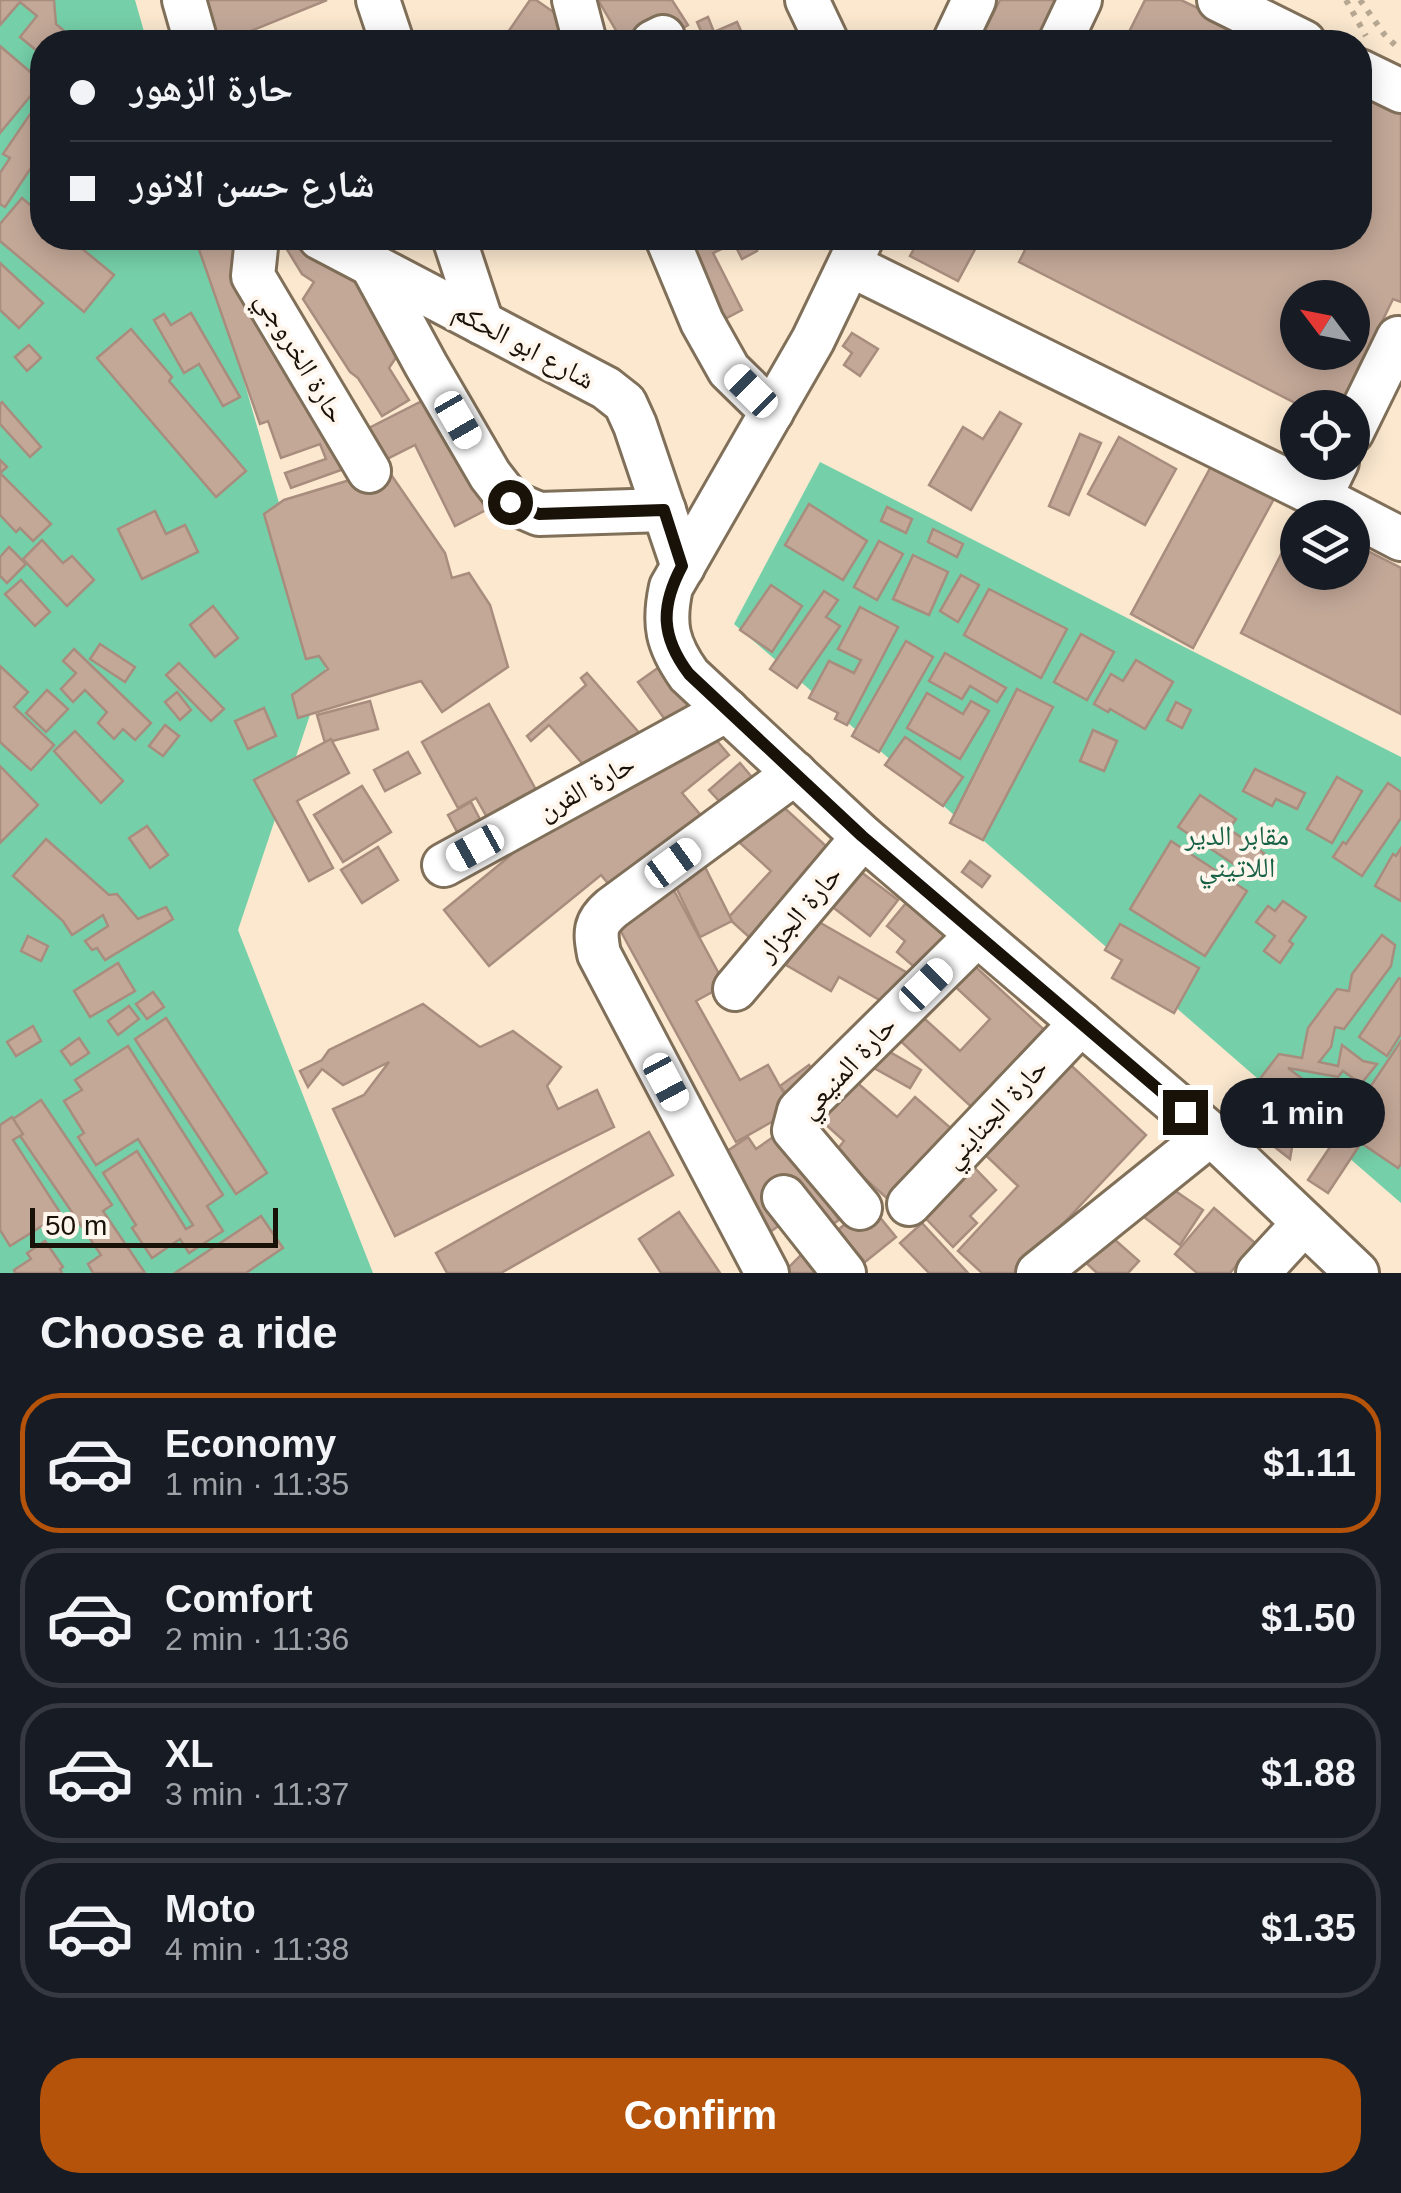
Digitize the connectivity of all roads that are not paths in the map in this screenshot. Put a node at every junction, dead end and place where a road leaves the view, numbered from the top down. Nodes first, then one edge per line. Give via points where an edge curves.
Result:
1 (184, 0) edge
2 (378, 0) edge
3 (574, 0) edge
4 (807, 0) edge
5 (974, 0) edge
6 (1080, 0) edge
7 (1218, 0) edge
8 (193, 30) edge
9 (388, 30) edge
10 (582, 30) edge
11 (821, 30) edge
12 (960, 30) edge
13 (1066, 30) edge
14 (1279, 30) edge
15 (1372, 76) edge
16 (1401, 91) edge
17 (255, 250) edge
18 (344, 250) edge
19 (458, 250) edge
20 (671, 250) edge
21 (856, 252) edge
22 (371, 264) junction
23 (482, 323) junction
24 (1398, 338) dead end
25 (1370, 395) edge
26 (772, 412) junction
27 (1280, 456) edge
28 (369, 471) dead end
29 (1329, 480) edge
30 (664, 510) junction
31 (1401, 539) edge
32 (682, 566) junction
33 (727, 710) junction
34 (795, 773) junction
35 (862, 836) junction
36 (444, 866) dead end
37 (977, 935) junction
38 (736, 990) dead end
39 (1081, 1023) junction
40 (1211, 1134) junction
41 (784, 1197) dead end
42 (909, 1204) dead end
43 (860, 1208) dead end
44 (1304, 1223) junction
45 (768, 1273) edge
46 (844, 1273) edge
47 (1038, 1273) edge
48 (1258, 1273) edge
49 (1356, 1273) edge

1 - 8 street
2 - 9 street
3 - 10 street
4 - 11 street
5 - 12 street
6 - 13 street
7 - 14 street
15 - 16 street
17 - 28 street, حارة الخروجي via 252,276
18 - 22 street, شارع ابو الحكم
19 - 23 street
20 - 26 street via 730,370
21 - 26 street
21 - 27 street
22 - 23 street, شارع ابو الحكم
22 - 30 street via 510,502 539,514
23 - 30 street, شارع ابو الحكم via 625,403
24 - 25 street
26 - 32 street
29 - 31 street
30 - 32 street, شارع ابو الحكم
32 - 33 street via 666,610 668,634 675,656
33 - 34 street
33 - 36 street, حارة الفرن
34 - 35 street
34 - 45 street via 600,918 596,934 599,954
35 - 37 street
35 - 38 street, حارة الجزار
37 - 39 street
37 - 43 street, حارة المنيعي via 798,1111 794,1130
39 - 40 street
39 - 42 street, حارة الجنايني
40 - 44 street
40 - 47 street
41 - 46 street
44 - 48 street
44 - 49 street

